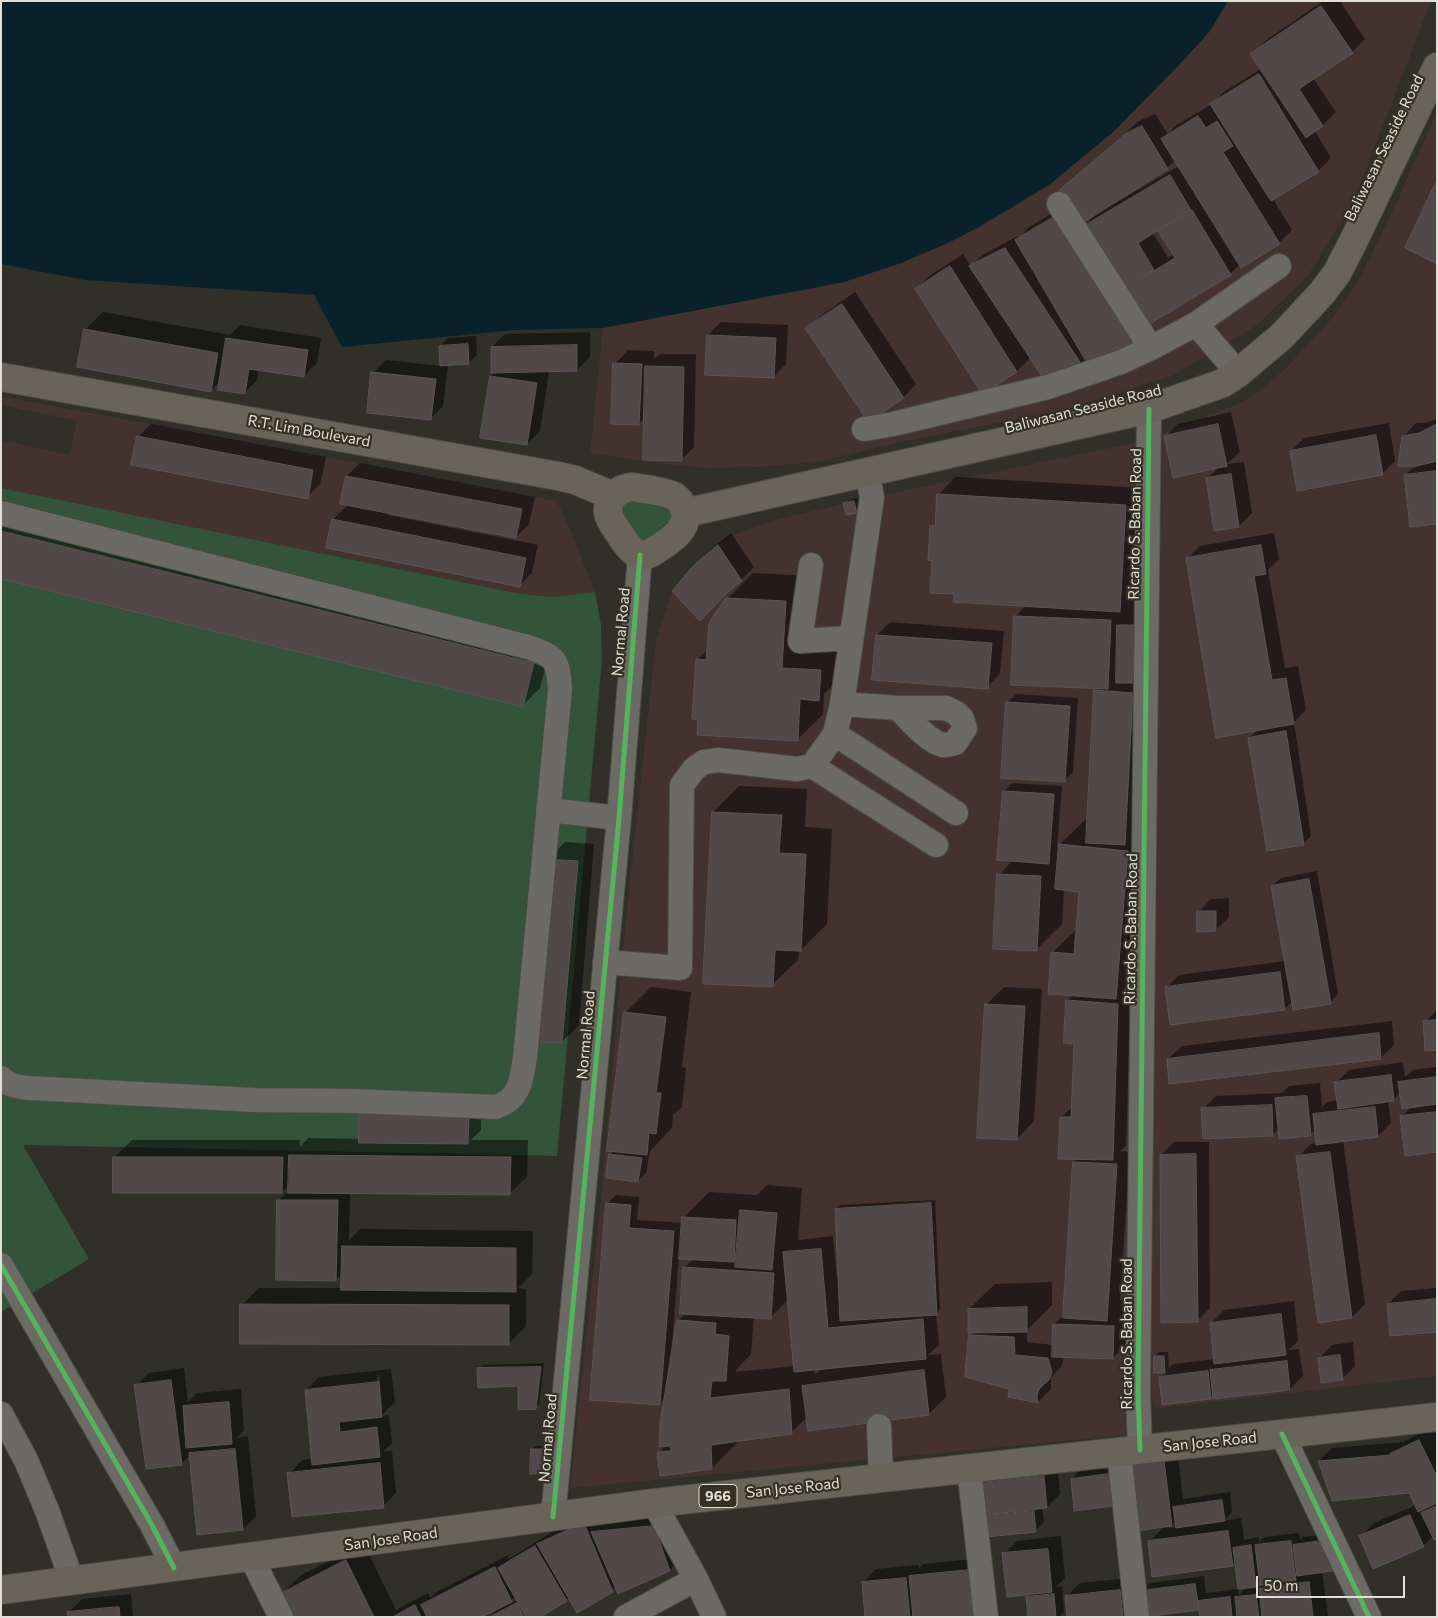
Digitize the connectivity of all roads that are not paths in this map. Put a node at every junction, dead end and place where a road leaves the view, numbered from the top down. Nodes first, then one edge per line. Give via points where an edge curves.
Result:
1 (1437, 67) edge
2 (1060, 204) dead end
3 (1279, 266) dead end
4 (1196, 324) junction
5 (1151, 348) junction
6 (1238, 373) junction
7 (1, 377) edge
8 (1149, 409) junction
9 (864, 429) dead end
10 (867, 472) junction
11 (613, 496) junction
12 (1, 512) edge
13 (685, 513) junction
14 (640, 555) junction
15 (811, 565) dead end
16 (851, 638) junction
17 (842, 704) junction
18 (898, 708) dead end
19 (835, 734) junction
20 (812, 766) junction
21 (548, 810) junction
22 (956, 813) dead end
23 (619, 818) junction
24 (936, 845) dead end
25 (605, 962) junction
26 (1, 1078) edge
27 (1, 1265) edge
28 (1, 1414) edge
29 (1437, 1417) edge
30 (879, 1426) dead end
31 (1282, 1434) junction
32 (1129, 1451) junction
33 (969, 1468) junction
34 (882, 1478) junction
35 (654, 1503) junction
36 (553, 1517) junction
37 (251, 1558) junction
38 (174, 1568) junction
39 (696, 1579) junction
40 (72, 1581) junction
41 (1, 1590) edge
42 (281, 1617) edge
43 (626, 1617) edge
44 (714, 1617) edge
45 (986, 1617) edge
46 (1137, 1617) edge
47 (1369, 1617) edge

1 - 6 main road, Baliwasan Seaside Road via 1337,273 1282,336
2 - 5 street
3 - 4 street
4 - 5 street
4 - 6 street
5 - 9 street via 1048,387
6 - 8 main road, Baliwasan Seaside Road via 1223,383
7 - 11 main road, R.T. Lim Boulevard via 558,476
8 - 10 main road, Baliwasan Seaside Road
8 - 32 street, Ricardo S. Baban Road via 1138,1362
10 - 13 main road, Baliwasan Seaside Road
10 - 16 street via 872,497
11 - 13 main road via 627,488 670,495 681,503
11 - 14 main road via 608,508 610,518 629,548
12 - 21 street via 544,652 553,658 558,669 560,690
13 - 14 main road via 680,532 651,553
14 - 23 street, Normal Road
15 - 16 street via 800,641
16 - 17 street
17 - 18 street
17 - 19 street
19 - 20 street
19 - 22 street
20 - 24 street
20 - 25 street via 797,769 718,760 704,762 694,769 682,785 680,968
21 - 23 street
21 - 26 street via 525,1057 516,1094 507,1103 496,1107 254,1100 29,1088 9,1084
23 - 25 street, Normal Road
25 - 36 street, Normal Road
27 - 38 street
28 - 40 street via 26,1460
29 - 31 main road, San Jose Road / 966
30 - 34 street
31 - 32 main road, San Jose Road / 966
31 - 47 street
32 - 33 main road, San Jose Road / 966
32 - 46 street, Ricardo S. Baban Road
33 - 34 main road, San Jose Road / 966
33 - 45 street
34 - 35 main road, San Jose Road / 966
35 - 36 main road, San Jose Road / 966
35 - 39 street
36 - 37 main road, San Jose Road / 966
37 - 38 main road, San Jose Road / 966
37 - 42 street
38 - 40 main road, San Jose Road / 966
39 - 43 street
39 - 44 street
40 - 41 main road, San Jose Road / 966

